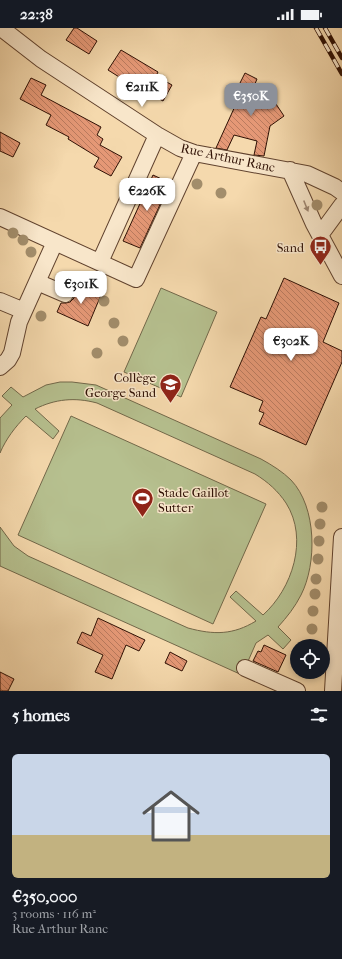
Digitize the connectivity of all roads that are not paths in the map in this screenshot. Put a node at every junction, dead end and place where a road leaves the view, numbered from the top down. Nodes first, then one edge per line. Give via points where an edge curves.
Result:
1 (1, 28) edge
2 (157, 135) junction
3 (194, 152) junction
4 (290, 170) junction
5 (342, 192) edge
6 (342, 205) edge
7 (0, 216) edge
8 (320, 235) junction
9 (55, 242) junction
10 (100, 262) junction
11 (342, 276) edge
12 (37, 282) junction
13 (65, 294) dead end
14 (0, 300) edge
15 (24, 311) junction
16 (0, 367) edge
17 (342, 537) edge
18 (245, 668) dead end
19 (297, 691) edge
20 (333, 691) edge

1 - 2 street, Rue Arthur Ranc via 41,59
2 - 3 street, Rue Arthur Ranc via 180,148
2 - 10 street
3 - 4 street, Rue Arthur Ranc
3 - 10 street via 136,279
4 - 5 street, Rue Arthur Ranc via 314,176
4 -> 8 street
6 - 8 street
7 - 9 street
8 - 11 street
9 - 10 street
9 - 12 street
12 - 13 street
12 - 15 street
14 - 15 street
15 - 16 street via 12,353
17 - 20 street
18 - 19 street

